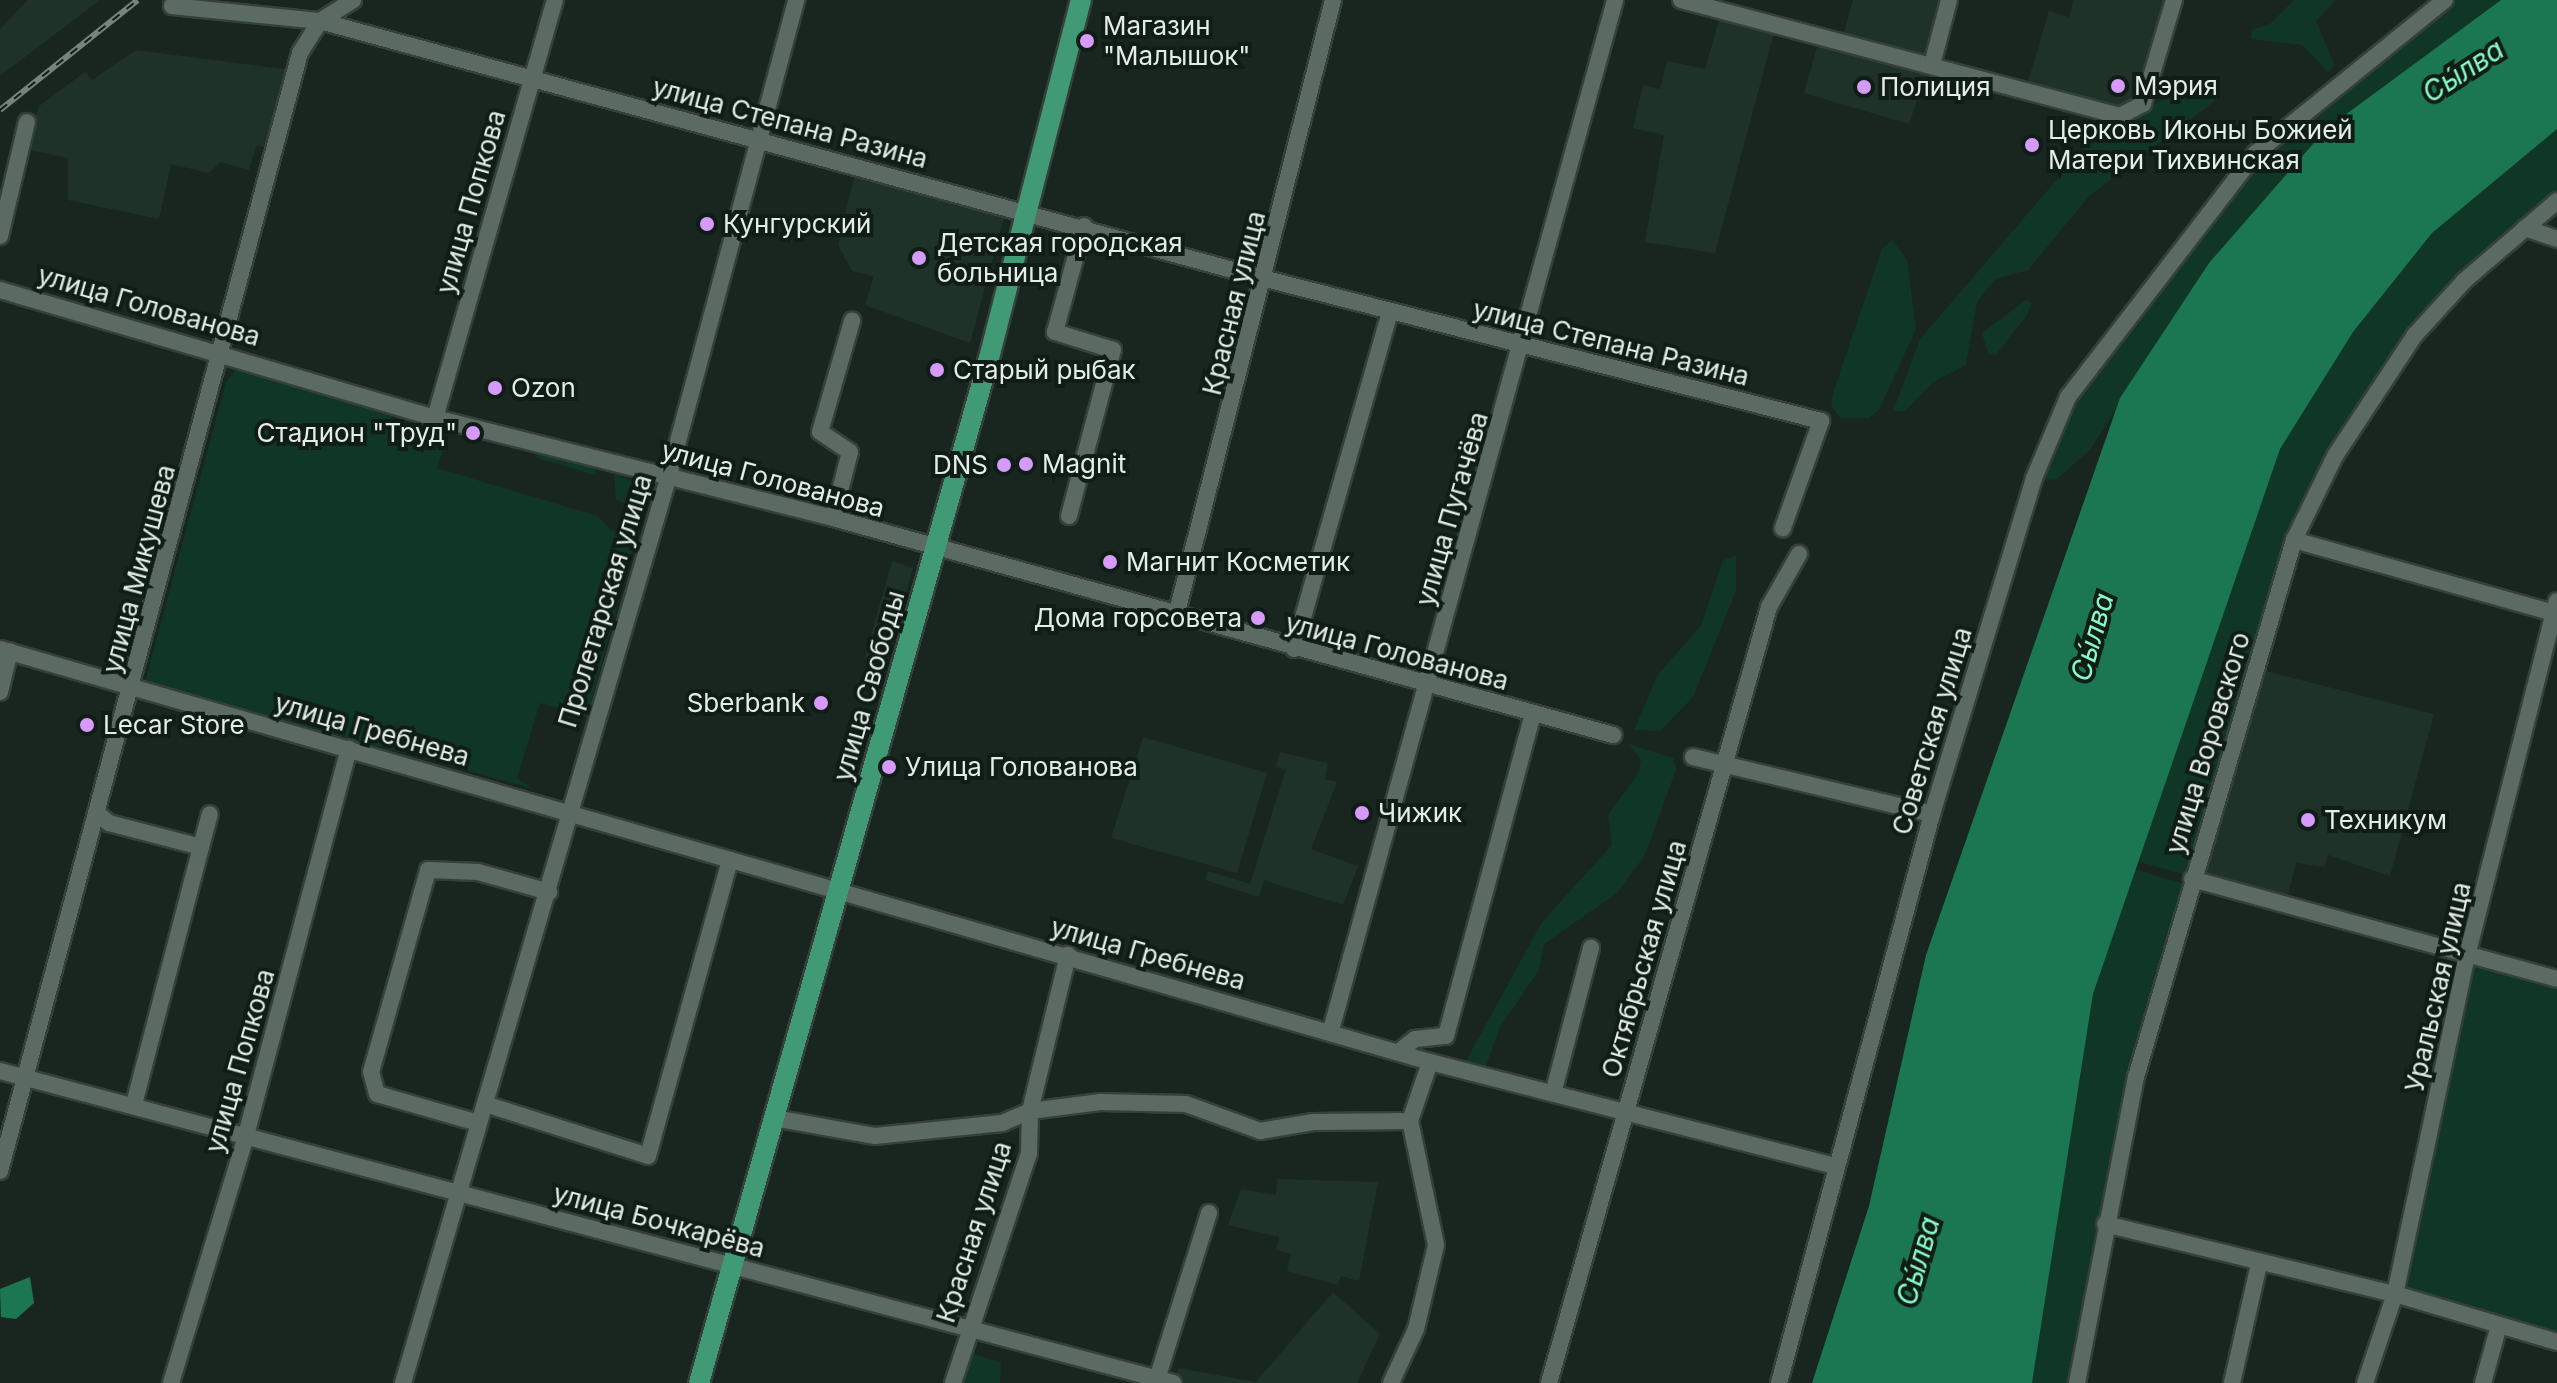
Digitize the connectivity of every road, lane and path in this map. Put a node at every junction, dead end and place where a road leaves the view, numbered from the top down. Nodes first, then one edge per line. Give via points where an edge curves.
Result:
1 (353, 0) edge
2 (555, 0) edge
3 (796, 0) edge
4 (1081, 0) edge
5 (1333, 0) edge
6 (1615, 0) edge
7 (1681, 0) edge
8 (1949, 0) edge
9 (2174, 0) edge
10 (2445, 0) edge
11 (172, 6) dead end
12 (320, 21) junction
13 (1933, 61) junction
14 (530, 80) junction
15 (27, 122) dead end
16 (761, 139) junction
17 (2557, 201) edge
18 (1029, 211) junction
19 (1084, 226) junction
20 (2525, 228) junction
21 (0, 236) edge
22 (2557, 239) edge
23 (1266, 279) junction
24 (0, 290) edge
25 (1390, 311) junction
26 (852, 321) dead end
27 (1524, 345) junction
28 (224, 350) junction
29 (435, 418) junction
30 (669, 475) junction
31 (1069, 516) dead end
32 (833, 518) junction
33 (1783, 528) dead end
34 (2294, 540) junction
35 (935, 549) junction
36 (1799, 554) dead end
37 (2556, 609) edge
38 (1176, 616) junction
39 (1294, 649) junction
40 (5, 650) edge
41 (133, 684) junction
42 (1426, 688) junction
43 (0, 692) edge
44 (1533, 714) junction
45 (1613, 735) dead end
46 (349, 749) junction
47 (1693, 757) dead end
48 (1723, 765) junction
49 (566, 810) junction
50 (97, 813) junction
51 (210, 814) dead end
52 (1932, 814) junction
53 (201, 847) junction
54 (730, 860) junction
55 (2192, 879) junction
56 (549, 892) junction
57 (838, 892) junction
58 (1591, 948) dead end
59 (1068, 955) junction
60 (2467, 956) junction
61 (2557, 979) edge
62 (1331, 1030) junction
63 (1401, 1050) junction
64 (1430, 1062) junction
65 (0, 1071) edge
66 (27, 1078) junction
67 (1554, 1090) junction
68 (485, 1104) junction
69 (134, 1105) junction
70 (1627, 1108) junction
71 (1030, 1111) junction
72 (774, 1118) junction
73 (1410, 1121) junction
74 (478, 1123) junction
75 (245, 1139) junction
76 (1836, 1166) junction
77 (0, 1171) edge
78 (454, 1193) junction
79 (1209, 1213) dead end
80 (2105, 1224) junction
81 (2259, 1264) junction
82 (733, 1265) junction
83 (2395, 1294) junction
84 (2498, 1329) junction
85 (967, 1332) junction
86 (2557, 1342) edge
87 (1165, 1381) edge
88 (171, 1383) edge
89 (403, 1383) edge
90 (699, 1383) edge
91 (953, 1383) edge
92 (1391, 1383) edge
93 (1549, 1383) edge
94 (1779, 1383) edge
95 (2077, 1383) edge
96 (2232, 1383) edge
97 (2365, 1383) edge
98 (2483, 1383) edge

1 - 12 street, улица Микушева
2 - 14 street, улица Попкова
3 - 16 street, Пролетарская улица
4 - 18 main road, улица Свободы
5 - 23 street, Красная улица
6 - 27 street, улица Пугачёва
7 - 13 street
8 - 13 street
9 - 13 street via 2143,104 2120,116 2088,112
10 - 52 street, Советская улица via 2256,153 2068,397 2034,478
11 - 12 street, улица Степана Разина
12 - 14 street, улица Степана Разина
12 - 28 street, улица Микушева via 300,53
14 - 16 street, улица Степана Разина
14 - 29 street, улица Попкова
15 - 21 street
16 - 18 street, улица Степана Разина
16 - 30 street, Пролетарская улица
17 - 20 street, улица Воровского
18 - 19 street, улица Степана Разина
18 - 35 main road, улица Свободы
19 - 23 street, улица Степана Разина
19 - 31 street via 1055,332 1113,350
20 - 22 street
20 - 34 street, улица Воровского via 2414,336 2335,456
23 - 25 street, улица Степана Разина
23 - 38 street, Красная улица
24 - 28 street, улица Голованова
25 - 27 street, улица Степана Разина
25 - 39 street
26 - 32 street via 820,432 850,452
27 - 33 street, улица Степана Разина via 1821,421
27 - 42 street, улица Пугачёва
28 - 29 street, улица Голованова
28 - 41 street, улица Микушева
29 - 30 street, улица Голованова
30 - 32 street, улица Голованова
30 - 49 street, Пролетарская улица
32 - 35 street, улица Голованова
34 - 37 street
34 - 55 street, улица Воровского
35 - 38 street, улица Голованова
35 - 57 main road, улица Свободы
36 - 48 street, Октябрьская улица via 1769,607
37 - 60 street, Уральская улица
38 - 39 street, улица Голованова
39 - 42 street, улица Голованова
40 - 41 street, улица Гребнева
40 - 43 street
41 - 46 street, улица Гребнева
41 - 50 street, улица Микушева
42 - 44 street, улица Голованова
42 - 62 street, улица Пугачёва
44 - 45 street, улица Голованова
44 - 63 street, улица Голованова via 1446,1036 1415,1039
46 - 49 street, улица Гребнева
46 - 75 street, улица Попкова
47 - 48 street
48 - 52 street
48 - 70 street, Октябрьская улица
49 - 54 street, улица Гребнева
49 - 56 street, Пролетарская улица
50 - 53 street via 109,823
50 - 66 street, улица Микушева
51 - 53 street
52 - 76 street, Советская улица
53 - 69 street
54 - 57 street, улица Гребнева
54 - 68 street via 648,1156
55 - 60 street
55 - 80 street, улица Воровского via 2136,1077
56 - 68 street, Пролетарская улица
56 - 74 street via 478,872 428,870 371,1072 377,1094
57 - 59 street, улица Гребнева
57 - 72 main road, улица Свободы
58 - 67 street
59 - 62 street, улица Гребнева
59 - 71 street, Красная улица
60 - 61 street
60 - 83 street, Уральская улица
62 - 63 street, улица Гребнева
63 - 64 street, улица Гребнева
64 - 67 street, улица Гребнева
64 - 73 street
65 - 66 street, улица Бочкарёва
66 - 69 street, улица Бочкарёва
66 - 77 street, улица Микушева
67 - 70 street, улица Гребнева
68 - 74 street, Пролетарская улица
69 - 75 street, улица Бочкарёва
70 - 76 street, улица Гребнева
70 - 93 street, Октябрьская улица
71 - 72 street via 1002,1123 875,1136
71 - 73 street via 1100,1102 1186,1104 1260,1131 1313,1122
71 - 85 street, Красная улица via 1029,1153
72 - 82 main road, улица Свободы
73 - 92 street via 1436,1245 1416,1329
74 - 78 street, Пролетарская улица
75 - 78 street, улица Бочкарёва
75 - 88 street, улица Попкова
76 - 94 street, Советская улица
78 - 82 street, улица Бочкарёва
78 - 89 street, Пролетарская улица
79 - 87 street
80 - 81 street
80 - 95 street, улица Воровского
81 - 83 street
81 - 96 street
82 - 85 street, улица Бочкарёва
82 - 90 main road, улица Свободы
83 - 84 street
83 - 97 street, Уральская улица
84 - 86 street
84 - 98 street
85 - 87 street, улица Бочкарёва
85 - 91 street, Красная улица

